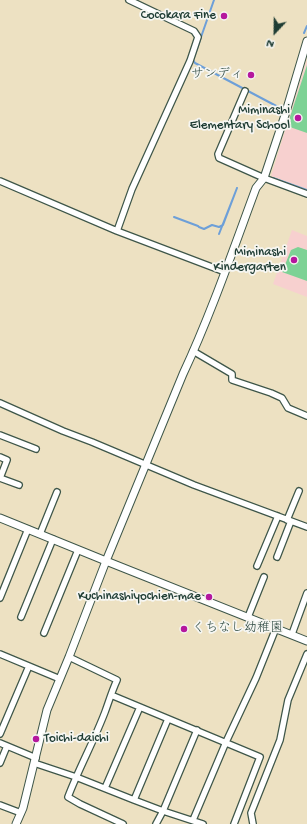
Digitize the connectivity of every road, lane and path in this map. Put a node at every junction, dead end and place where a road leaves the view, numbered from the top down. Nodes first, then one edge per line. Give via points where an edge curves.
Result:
1 (129, 0) edge
2 (307, 41) edge
3 (245, 91) dead end
4 (264, 178) junction
5 (0, 181) edge
6 (307, 194) edge
7 (117, 231) junction
8 (225, 272) junction
9 (193, 351) junction
10 (0, 403) edge
11 (307, 416) edge
12 (0, 435) edge
13 (36, 450) dead end
14 (0, 457) edge
15 (146, 465) junction
16 (0, 478) edge
17 (19, 485) dead end
18 (299, 491) dead end
19 (57, 492) dead end
20 (278, 516) junction
21 (0, 518) edge
22 (289, 520) junction
23 (307, 527) edge
24 (28, 529) junction
25 (40, 534) junction
26 (53, 539) junction
27 (78, 550) junction
28 (277, 557) dead end
29 (106, 561) junction
30 (257, 566) dead end
31 (264, 577) dead end
32 (307, 593) edge
33 (0, 598) edge
34 (21, 617) dead end
35 (248, 617) junction
36 (276, 628) junction
37 (44, 633) dead end
38 (292, 634) junction
39 (307, 641) edge
40 (0, 654) edge
41 (307, 654) edge
42 (69, 657) junction
43 (29, 666) junction
44 (60, 679) junction
45 (111, 694) junction
46 (140, 707) junction
47 (168, 719) junction
48 (197, 730) junction
49 (0, 734) edge
50 (226, 742) junction
51 (0, 743) edge
52 (7, 746) junction
53 (35, 760) junction
54 (0, 763) edge
55 (76, 777) junction
56 (106, 788) junction
57 (134, 800) junction
58 (0, 805) edge
59 (163, 811) junction
60 (21, 813) junction
61 (193, 820) junction
62 (16, 824) edge
63 (123, 824) edge
64 (156, 824) edge
65 (203, 824) edge
66 (234, 824) edge
67 (253, 824) edge

1 - 7 street via 194,31 198,37 132,189
2 - 4 street via 286,115
3 - 4 street via 218,158
4 - 6 street
4 - 8 street via 256,188
5 - 7 street
7 - 8 street
8 - 9 street
9 - 11 street via 232,374 232,380 282,398 288,408
9 - 15 street
10 - 15 street
12 - 13 street
14 - 16 street via 7,460
15 - 20 street
15 - 29 street
16 - 17 street
18 - 22 street
19 - 25 street
20 - 22 street
20 - 30 street
21 - 24 street
22 - 23 street
22 - 28 street
24 - 25 street
24 - 33 street
25 - 26 street
26 - 27 street
26 - 34 street
27 - 29 street
27 - 37 street
29 - 35 street
29 - 42 street
31 - 35 street
32 - 38 street
35 - 36 street
36 - 38 street
36 - 50 street
38 - 39 street
40 - 43 street
41 - 67 street via 288,700 280,740 251,813
42 - 44 street
42 - 45 street via 117,680
43 - 44 street
43 - 49 street
44 - 53 street via 47,710
45 - 46 street
45 - 55 street
46 - 47 street
46 - 56 street
47 - 48 street
47 - 57 street
48 - 50 street
48 - 59 street
50 - 61 street
50 - 66 street via 260,757
51 - 52 street
52 - 53 street
52 - 54 street
53 - 55 street
53 - 60 street
55 - 56 street
55 - 63 street via 68,798
56 - 57 street
57 - 59 street
58 - 60 street
59 - 61 street
59 - 64 street
60 - 62 street
61 - 65 street

